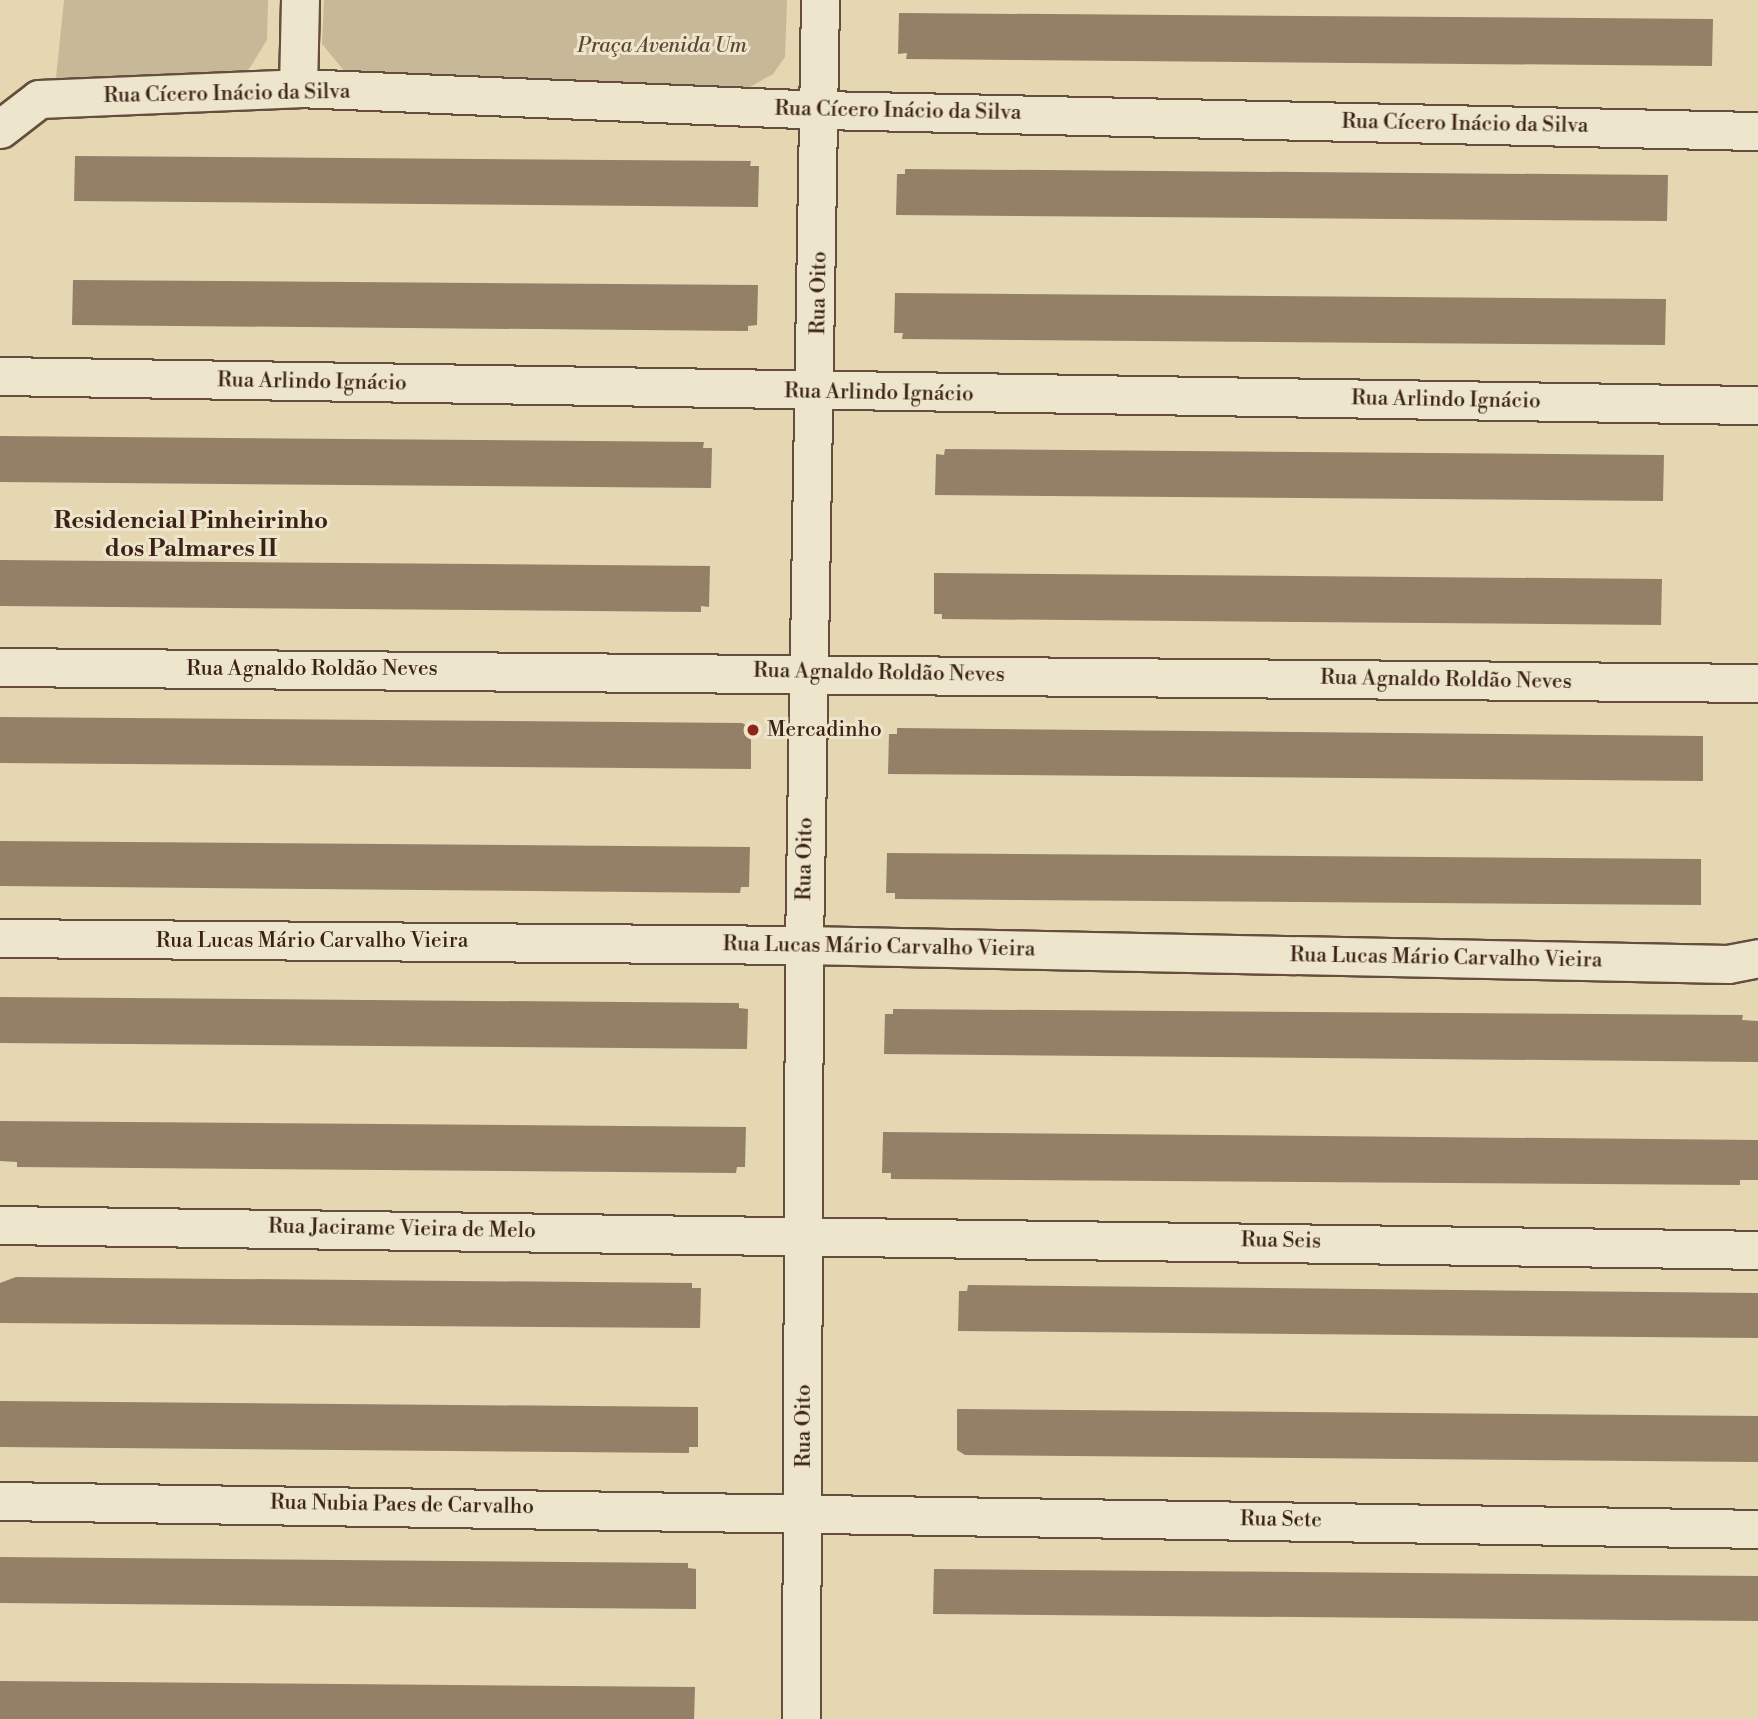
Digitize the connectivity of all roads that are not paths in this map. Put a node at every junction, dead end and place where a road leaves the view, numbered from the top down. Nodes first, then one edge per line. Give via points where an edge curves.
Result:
1 (300, 0) edge
2 (820, 0) edge
3 (298, 88) junction
4 (822, 110) junction
5 (0, 129) edge
6 (1758, 131) edge
7 (0, 376) edge
8 (817, 392) junction
9 (1758, 405) edge
10 (0, 667) edge
11 (808, 672) junction
12 (1758, 683) edge
13 (0, 938) edge
14 (804, 945) junction
15 (1758, 958) edge
16 (0, 1225) edge
17 (804, 1233) junction
18 (1758, 1250) edge
19 (0, 1501) edge
20 (804, 1510) junction
21 (1758, 1529) edge
22 (802, 1719) edge

1 - 3 street
2 - 4 street, Rua Oito
3 - 4 street, Rua Cícero Inácio da Silva
3 - 5 street, Rua Cícero Inácio da Silva via 39,99
4 - 6 street, Rua Cícero Inácio da Silva
4 - 8 street, Rua Oito
7 - 8 street, Rua Arlindo Ignácio
8 - 9 street, Rua Arlindo Ignácio
8 - 11 street, Rua Oito
10 - 11 street, Rua Agnaldo Roldão Neves
11 - 12 street, Rua Agnaldo Roldão Neves
11 - 14 street, Rua Oito
13 - 14 street, Rua Lucas Mário Carvalho Vieira
14 - 15 street, Rua Lucas Mário Carvalho Vieira via 1714,964
14 - 17 street, Rua Oito
16 - 17 street, Rua Jacirame Vieira de Melo
17 - 18 street, Rua Seis
17 - 20 street, Rua Oito
19 - 20 street, Rua Nubia Paes de Carvalho
20 - 21 street, Rua Sete
20 - 22 street, Rua Oito

